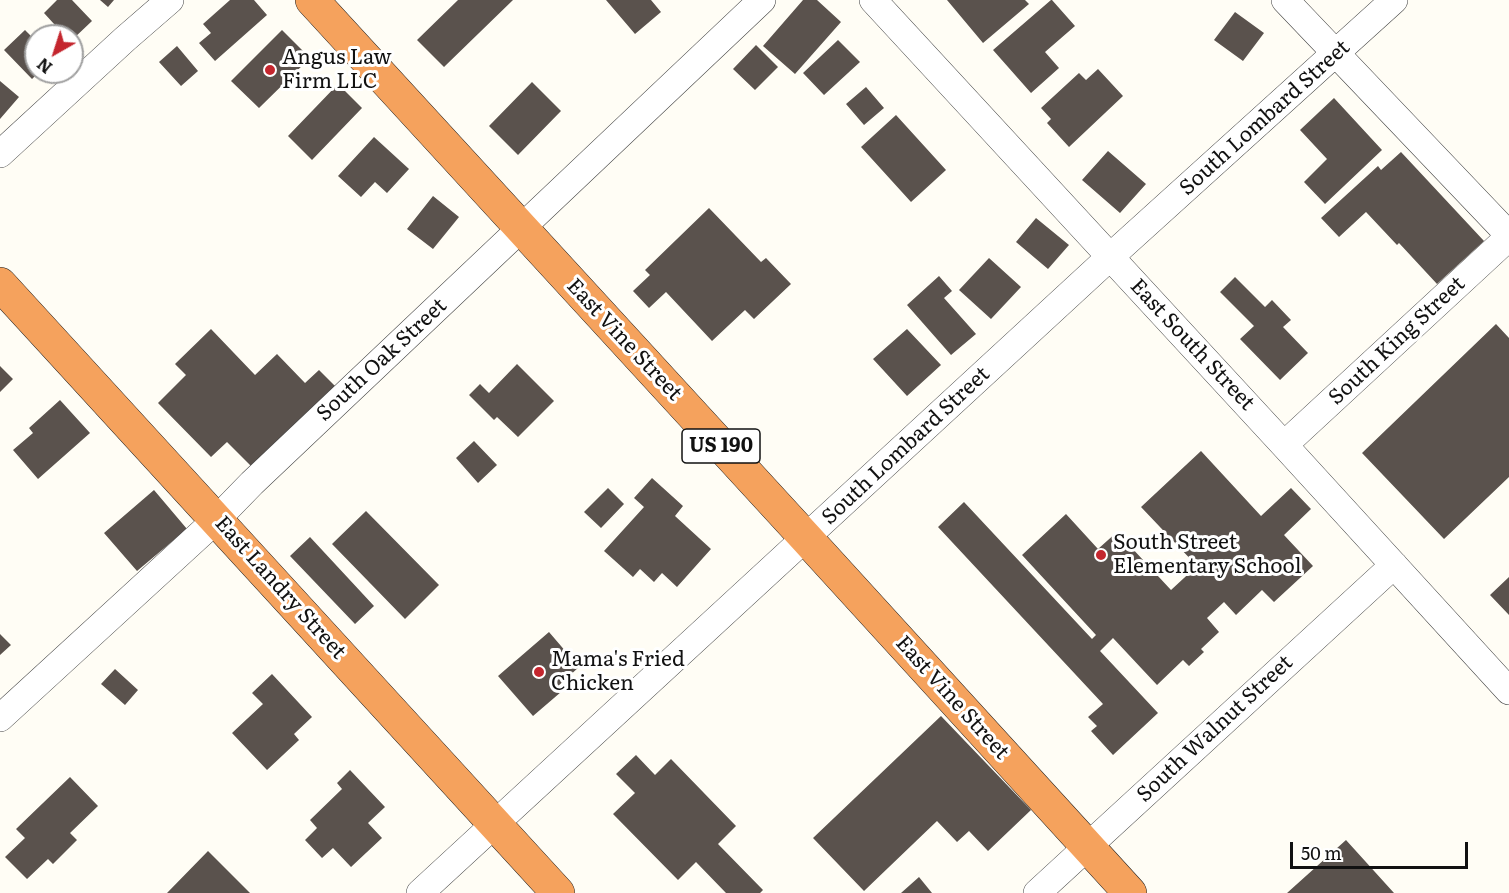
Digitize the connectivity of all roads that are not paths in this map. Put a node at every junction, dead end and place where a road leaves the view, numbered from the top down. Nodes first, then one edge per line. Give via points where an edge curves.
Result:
1 (170, 0) edge
2 (312, 0) edge
3 (762, 0) edge
4 (873, 0) edge
5 (1286, 0) edge
6 (1394, 0) edge
7 (1336, 53) junction
8 (0, 154) edge
9 (521, 229) junction
10 (1509, 236) edge
11 (1110, 257) junction
12 (0, 284) edge
13 (1284, 445) junction
14 (217, 519) junction
15 (806, 538) junction
16 (1394, 565) junction
17 (1509, 691) edge
18 (0, 718) edge
19 (495, 824) junction
20 (1088, 847) junction
21 (420, 893) edge
22 (558, 893) edge
23 (1037, 893) edge
24 (1130, 893) edge

1 - 8 street
2 - 9 highway, East Vine Street / US 190
3 - 9 street, South Oak Street
4 - 11 street, East South Street
5 - 7 street
6 - 7 street, South Lombard Street
7 - 10 street
7 - 11 street, South Lombard Street
9 - 14 street, South Oak Street
9 - 15 highway, East Vine Street / US 190
10 - 13 street, South King Street
11 - 13 street, East South Street
11 - 15 street, South Lombard Street
12 - 14 highway, East Landry Street
13 - 16 street, East South Street
14 - 18 street, South Oak Street
14 - 19 highway, East Landry Street
15 - 19 street, South Lombard Street
15 - 20 highway, East Vine Street / US 190
16 - 17 street, East South Street
16 - 20 street, South Walnut Street
19 - 21 street, South Lombard Street
19 - 22 highway, East Landry Street
20 - 23 street, South Walnut Street
20 - 24 highway, East Vine Street / US 190

